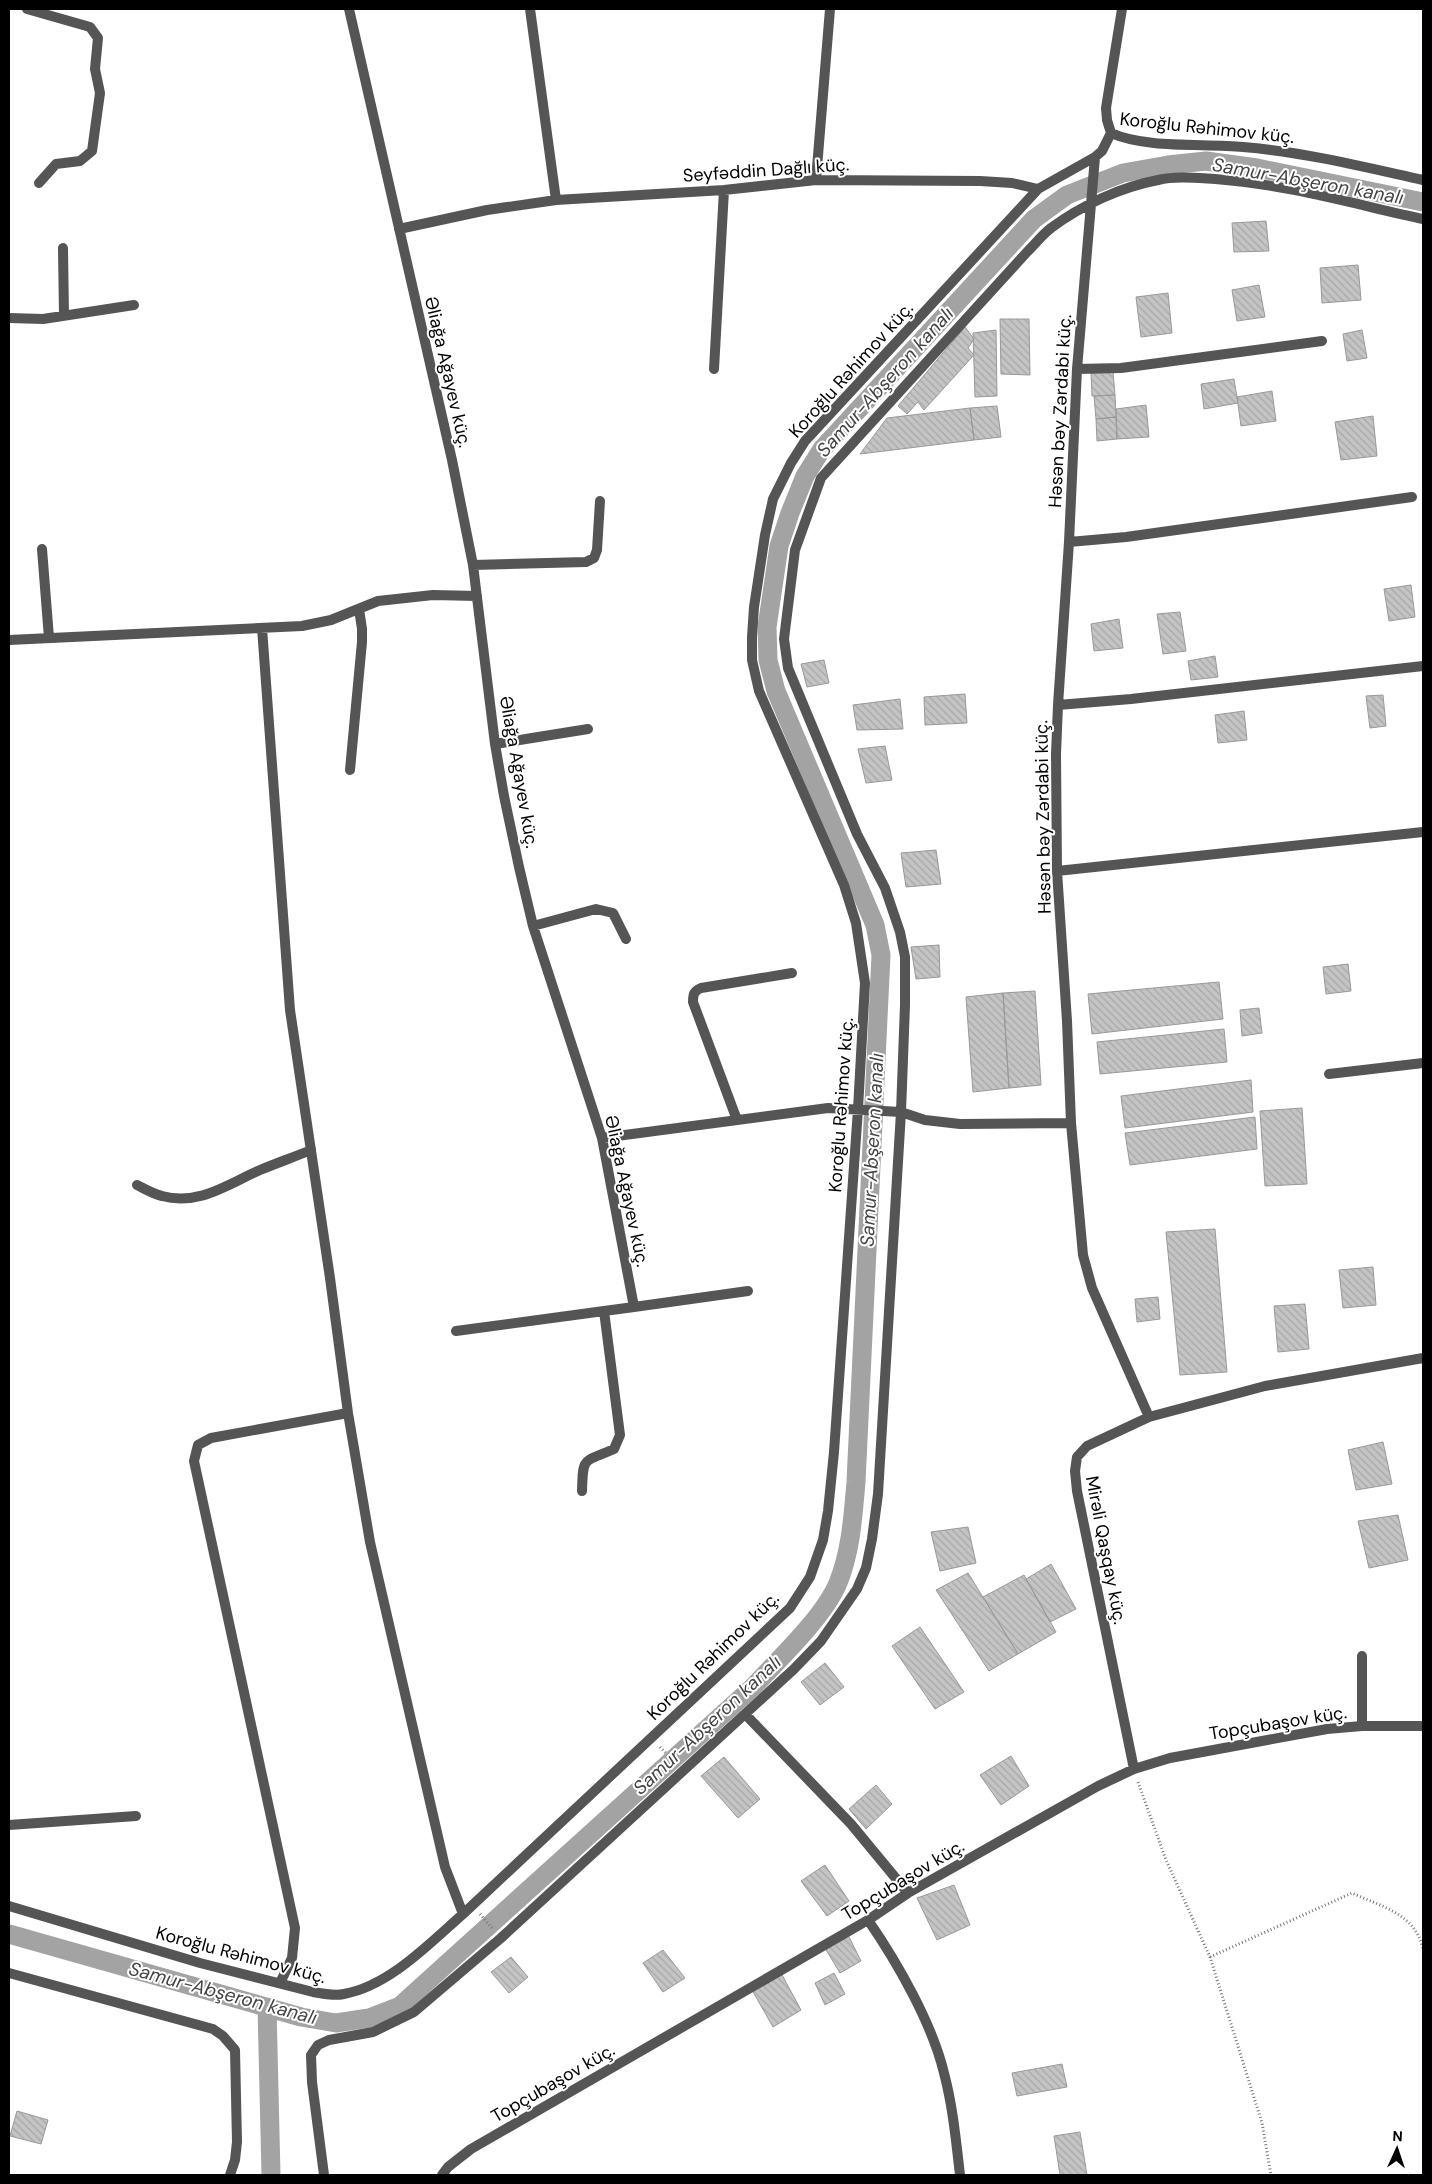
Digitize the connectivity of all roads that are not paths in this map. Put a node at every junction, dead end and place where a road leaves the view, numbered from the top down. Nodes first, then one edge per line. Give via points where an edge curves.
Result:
1 (28, 9) edge
2 (349, 9) edge
3 (530, 9) edge
4 (830, 9) edge
5 (1122, 9) edge
6 (1111, 132) junction
7 (1096, 157) junction
8 (816, 180) junction
9 (1423, 180) edge
10 (39, 183) dead end
11 (1038, 189) junction
12 (724, 190) junction
13 (556, 200) junction
14 (1093, 203) junction
15 (1423, 219) edge
16 (399, 229) junction
17 (63, 248) dead end
18 (134, 305) dead end
19 (64, 316) junction
20 (9, 318) edge
21 (1322, 341) dead end
22 (714, 369) dead end
23 (1077, 369) junction
24 (1412, 497) dead end
25 (600, 501) dead end
26 (1069, 542) junction
27 (42, 549) dead end
28 (473, 565) junction
29 (477, 596) junction
30 (359, 608) junction
31 (262, 628) junction
32 (49, 638) junction
33 (9, 640) edge
34 (1423, 666) edge
35 (1058, 705) junction
36 (588, 729) dead end
37 (495, 744) junction
38 (350, 770) dead end
39 (1423, 832) edge
40 (1057, 871) junction
41 (533, 926) junction
42 (626, 939) dead end
43 (792, 973) dead end
44 (1423, 1063) edge
45 (1329, 1074) dead end
46 (858, 1109) junction
47 (901, 1112) junction
48 (737, 1120) junction
49 (1071, 1123) junction
50 (602, 1138) junction
51 (311, 1150) junction
52 (137, 1185) dead end
53 (748, 1291) dead end
54 (634, 1307) junction
55 (604, 1311) junction
56 (456, 1331) dead end
57 (1423, 1358) edge
58 (348, 1413) junction
59 (1149, 1417) junction
60 (582, 1491) dead end
61 (1362, 1656) dead end
62 (745, 1714) junction
63 (1362, 1726) junction
64 (1423, 1726) edge
65 (1134, 1769) junction
66 (136, 1816) dead end
67 (9, 1825) edge
68 (908, 1893) junction
69 (9, 1906) edge
70 (463, 1914) junction
71 (868, 1920) junction
72 (9, 1973) edge
73 (280, 1984) junction
74 (230, 2175) edge
75 (324, 2175) edge
76 (442, 2175) edge
77 (960, 2175) edge

1 - 10 street via 90,27 98,38 95,69 100,93 92,151 80,161 56,164
2 - 16 street, Əliağa Ağayev küç.
3 - 13 street
4 - 8 street
5 - 6 street via 1106,108
6 - 7 street, Koroğlu Rəhimov küç.
6 - 9 street, Koroğlu Rəhimov küç. via 1133,140 1296,153
7 - 11 street, Koroğlu Rəhimov küç.
7 - 14 street, Həsən bəy Zərdabi küç.
8 - 11 street, Seyfəddin Dağlı küç. via 980,181
8 - 12 street, Seyfəddin Dağlı küç.
11 - 46 street, Koroğlu Rəhimov küç. via 805,441 773,499 765,535 754,606 752,660 759,691 844,885 856,923 865,983
12 - 13 street, Seyfəddin Dağlı küç.
12 - 22 street
13 - 16 street, Seyfəddin Dağlı küç. via 488,210
14 - 15 street via 1122,189 1159,179 1190,178 1271,185
14 - 23 street, Həsən bəy Zərdabi küç. via 1086,245
14 - 47 street via 1051,228 1027,252 822,478 795,550 784,639 788,668 856,834 885,888 905,957
16 - 28 street, Əliağa Ağayev küç.
17 - 19 street
18 - 19 street
19 - 20 street
21 - 23 street via 1121,368
23 - 26 street, Həsən bəy Zərdabi küç.
24 - 26 street
25 - 28 street via 594,558 586,562
26 - 35 street, Həsən bəy Zərdabi küç.
27 - 32 street
28 - 29 street, Əliağa Ağayev küç.
29 - 30 street via 433,595 378,602
29 - 37 street, Əliağa Ağayev küç.
30 - 31 street via 331,620 302,626
30 - 38 street via 362,642
31 - 32 street
31 - 51 street via 290,1010
32 - 33 street
34 - 35 street
35 - 40 street, Həsən bəy Zərdabi küç.
36 - 37 street
37 - 41 street, Əliağa Ağayev küç.
39 - 40 street
40 - 49 street, Həsən bəy Zərdabi küç.
41 - 42 street via 596,909 613,913
41 - 50 street, Əliağa Ağayev küç.
43 - 48 street via 701,988 693,995
44 - 45 street
46 - 47 street
46 - 48 street via 798,1111
46 - 70 street, Koroğlu Rəhimov küç. via 834,1452 823,1540 810,1577 790,1608
47 - 49 street via 925,1120 960,1124
47 - 62 street via 878,1494 866,1568 854,1595 821,1641
48 - 50 street
49 - 59 street, Həsən bəy Zərdabi küç. via 1084,1255 1092,1288
50 - 54 street, Əliağa Ağayev küç.
51 - 52 street via 216,1192 197,1197 161,1196
51 - 58 street
53 - 54 street
54 - 55 street
55 - 56 street
55 - 60 street via 620,1435 614,1449 588,1459 583,1465
57 - 59 street, Mirəli Qaşqay küç. via 1265,1386
58 - 70 street via 370,1542 445,1867
58 - 73 street via 212,1438 198,1445 194,1461 295,1928 292,1958
59 - 65 street, Mirəli Qaşqay küç. via 1087,1446 1077,1457 1075,1471
61 - 63 street
62 - 68 street via 851,1824
62 - 75 street via 501,1938 414,2012 373,2032 318,2045 311,2055 312,2082
63 - 64 street, Topçubaşov küç.
63 - 65 street, Topçubaşov küç. via 1207,1750
65 - 68 street, Topçubaşov küç.
66 - 67 street
68 - 71 street, Topçubaşov küç.
69 - 73 street, Koroğlu Rəhimov küç.
70 - 73 street, Koroğlu Rəhimov küç. via 410,1961 360,1989 331,1995
71 - 76 street, Topçubaşov küç. via 470,2149
71 - 77 street via 893,1956 944,2071
72 - 74 street via 213,2029 223,2036 235,2050 237,2142

